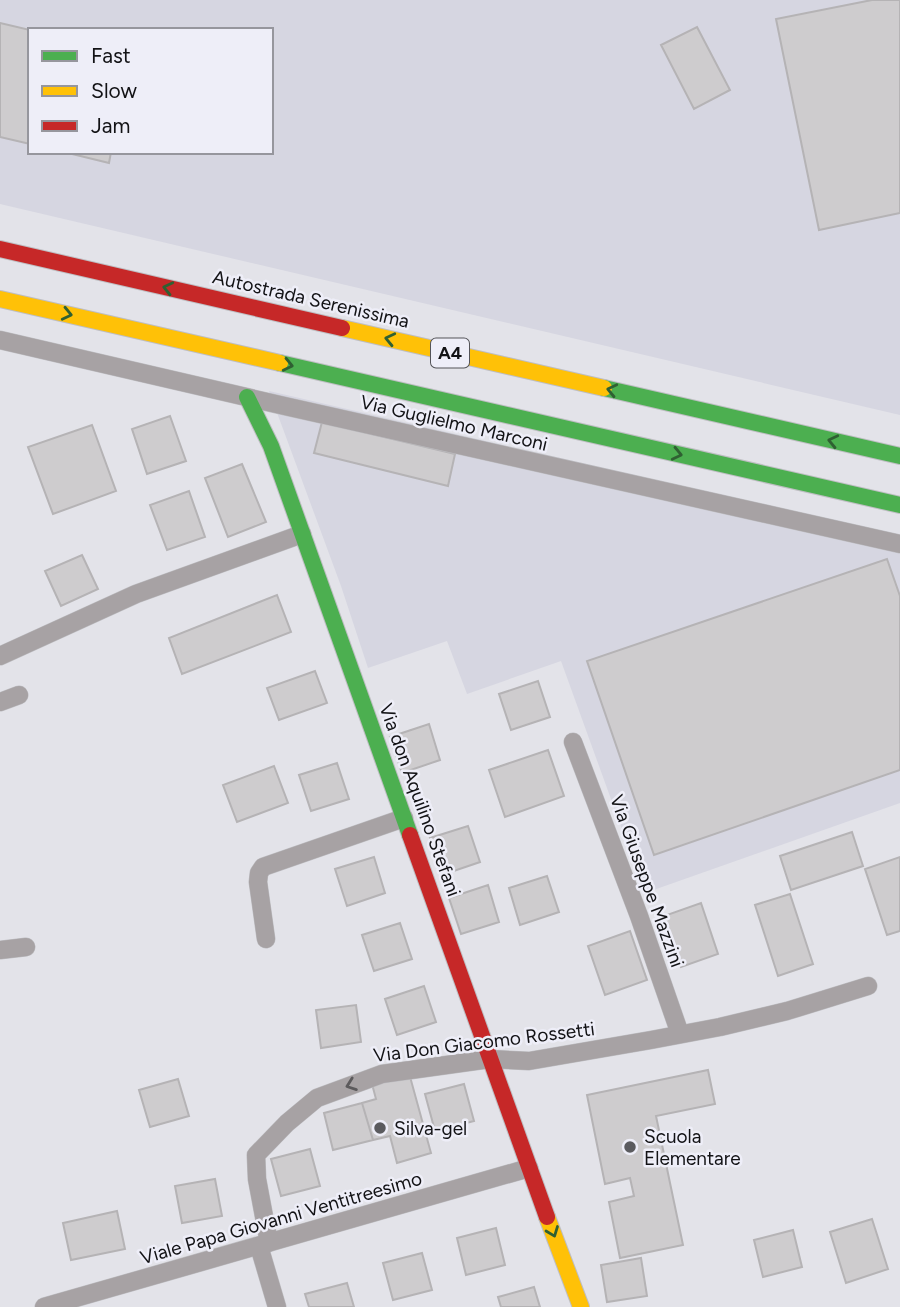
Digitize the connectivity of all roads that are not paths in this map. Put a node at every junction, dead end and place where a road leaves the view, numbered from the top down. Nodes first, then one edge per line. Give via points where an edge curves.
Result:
1 (0, 249) edge
2 (0, 299) edge
3 (0, 340) edge
4 (247, 397) junction
5 (275, 404) junction
6 (271, 446) junction
7 (900, 456) edge
8 (900, 505) edge
9 (302, 534) junction
10 (900, 544) edge
11 (0, 656) edge
12 (19, 695) dead end
13 (0, 702) edge
14 (573, 743) dead end
15 (404, 818) junction
16 (266, 939) dead end
17 (26, 947) dead end
18 (0, 950) edge
19 (869, 986) dead end
20 (680, 1034) junction
21 (490, 1059) junction
22 (529, 1168) junction
23 (264, 1245) junction
24 (44, 1307) edge
25 (277, 1307) edge
26 (582, 1307) edge

7 -> 1 main road, Autostrada Serenissima / A4
2 -> 8 main road
3 - 4 street, Via Guglielmo Marconi
4 - 5 street, Via Guglielmo Marconi
4 - 6 main road, Via don Aquilino Stefani
5 - 6 street, Via don Aquilino Stefani
5 - 10 street, Via Guglielmo Marconi
6 - 9 main road, Via don Aquilino Stefani
9 - 11 street via 136,594
9 - 15 main road, Via don Aquilino Stefani
12 - 13 street
14 - 20 street, Via Giuseppe Mazzini
15 - 16 street via 263,867 258,882
15 - 21 main road, Via don Aquilino Stefani
17 - 18 street
19 - 20 street, Via Don Giacomo Rossetti via 787,1011
20 - 21 street, Via Don Giacomo Rossetti via 529,1061
21 - 22 main road, Via don Aquilino Stefani
21 -> 23 street, Via Don Giacomo Rossetti via 382,1074 317,1098 256,1155
22 - 23 street, Viale Papa Giovanni Ventitreesimo
22 -> 26 main road, Via don Aquilino Stefani
23 - 24 street, Viale Papa Giovanni Ventitreesimo
23 - 25 street

